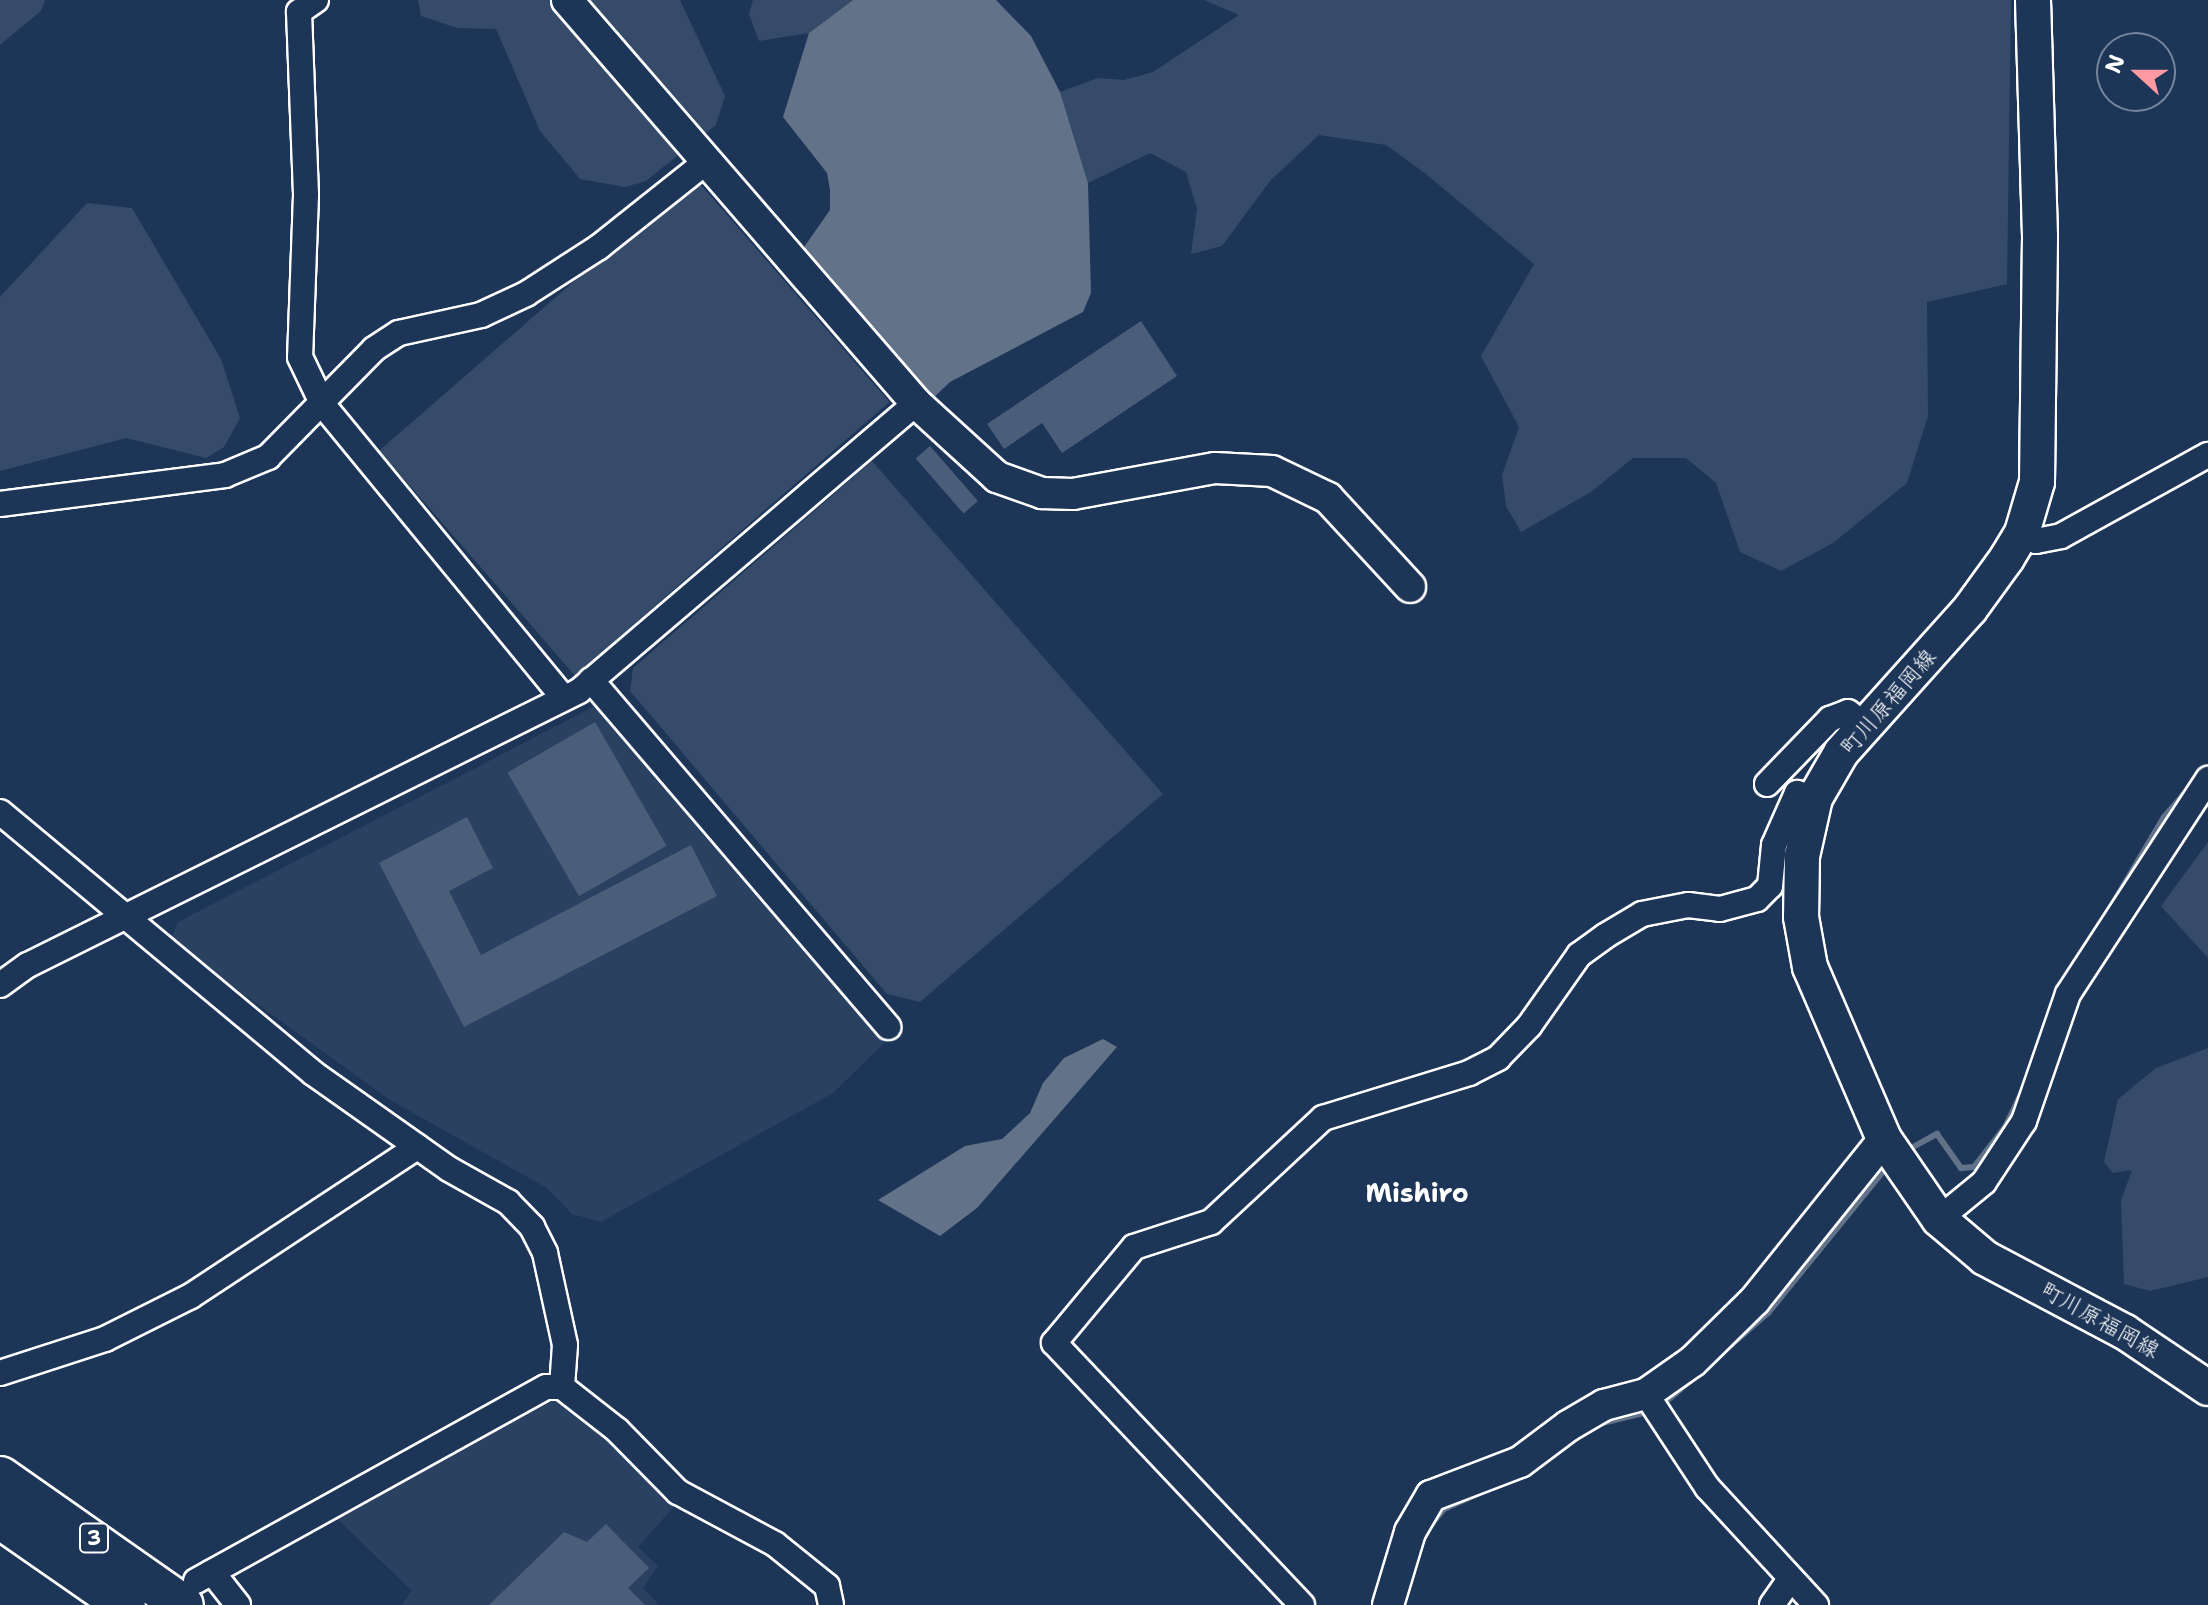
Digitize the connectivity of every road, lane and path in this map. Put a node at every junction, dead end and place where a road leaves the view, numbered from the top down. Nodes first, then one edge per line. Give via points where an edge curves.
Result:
1 (316, 0) edge
2 (567, 0) edge
3 (2033, 0) edge
4 (706, 162) junction
5 (916, 403) junction
6 (323, 405) junction
7 (2208, 455) edge
8 (0, 504) edge
9 (2022, 533) junction
10 (1410, 587) dead end
11 (591, 680) junction
12 (564, 698) junction
13 (1866, 727) junction
14 (1796, 753) junction
15 (2208, 779) edge
16 (1767, 784) dead end
17 (1806, 796) junction
18 (0, 812) edge
19 (1764, 892) junction
20 (1801, 900) junction
21 (125, 920) junction
22 (0, 985) edge
23 (888, 1027) dead end
24 (1884, 1139) junction
25 (417, 1147) junction
26 (1939, 1219) junction
27 (0, 1373) edge
28 (562, 1387) junction
29 (2208, 1388) edge
30 (1646, 1394) junction
31 (0, 1477) edge
32 (0, 1518) edge
33 (1789, 1581) junction
34 (197, 1586) edge
35 (125, 1605) edge
36 (238, 1605) edge
37 (831, 1605) edge
38 (1302, 1605) edge
39 (1388, 1605) edge
40 (1772, 1605) edge
41 (1816, 1605) edge

1 - 6 street via 299,12 306,195 298,327 300,357
2 - 4 street
3 - 9 main road, 町川原福岡線 via 2040,443 2037,482
4 - 5 street
4 - 6 street via 599,247 526,294 481,315 399,333 374,349
5 - 10 street via 989,471 1042,493 1073,494 1215,468 1286,476 1328,498
5 - 11 street
6 - 8 street via 268,457 225,475
6 - 12 street
7 - 9 street via 2061,536 2036,541
9 - 13 main road, 町川原福岡線 via 1970,609
11 - 12 street
11 - 23 street
12 - 21 street
13 - 14 street via 1848,712 1830,719
13 - 17 main road, 町川原福岡線
14 - 16 street
14 - 17 street
15 - 26 street via 2068,994 2024,1121 1984,1182
17 - 19 street via 1774,845 1770,886
17 - 20 main road, 町川原福岡線
18 - 21 street
19 - 20 street
19 - 38 street via 1757,899 1720,909 1688,905 1642,914 1605,936 1579,955 1529,1026 1498,1058 1469,1073 1323,1118 1211,1222 1134,1247 1054,1343
20 - 24 main road, 町川原福岡線 via 1810,967
21 - 22 street via 28,965
21 - 25 street via 313,1073
24 - 26 main road, 町川原福岡線
24 - 30 street via 1755,1300 1693,1361
25 - 27 street via 191,1296 105,1339
25 - 28 street via 508,1202 532,1227 557,1298 565,1345
26 - 29 main road, 町川原福岡線 via 1985,1258 2125,1332
28 - 34 street via 546,1387
28 - 37 street via 617,1430 678,1492 775,1544 827,1586
30 - 33 street via 1707,1487
30 - 39 street via 1604,1405 1520,1462 1431,1496 1410,1532
31 - 34 highway, 3
32 - 35 highway, 3
33 - 40 street
33 - 41 street
34 - 36 street

